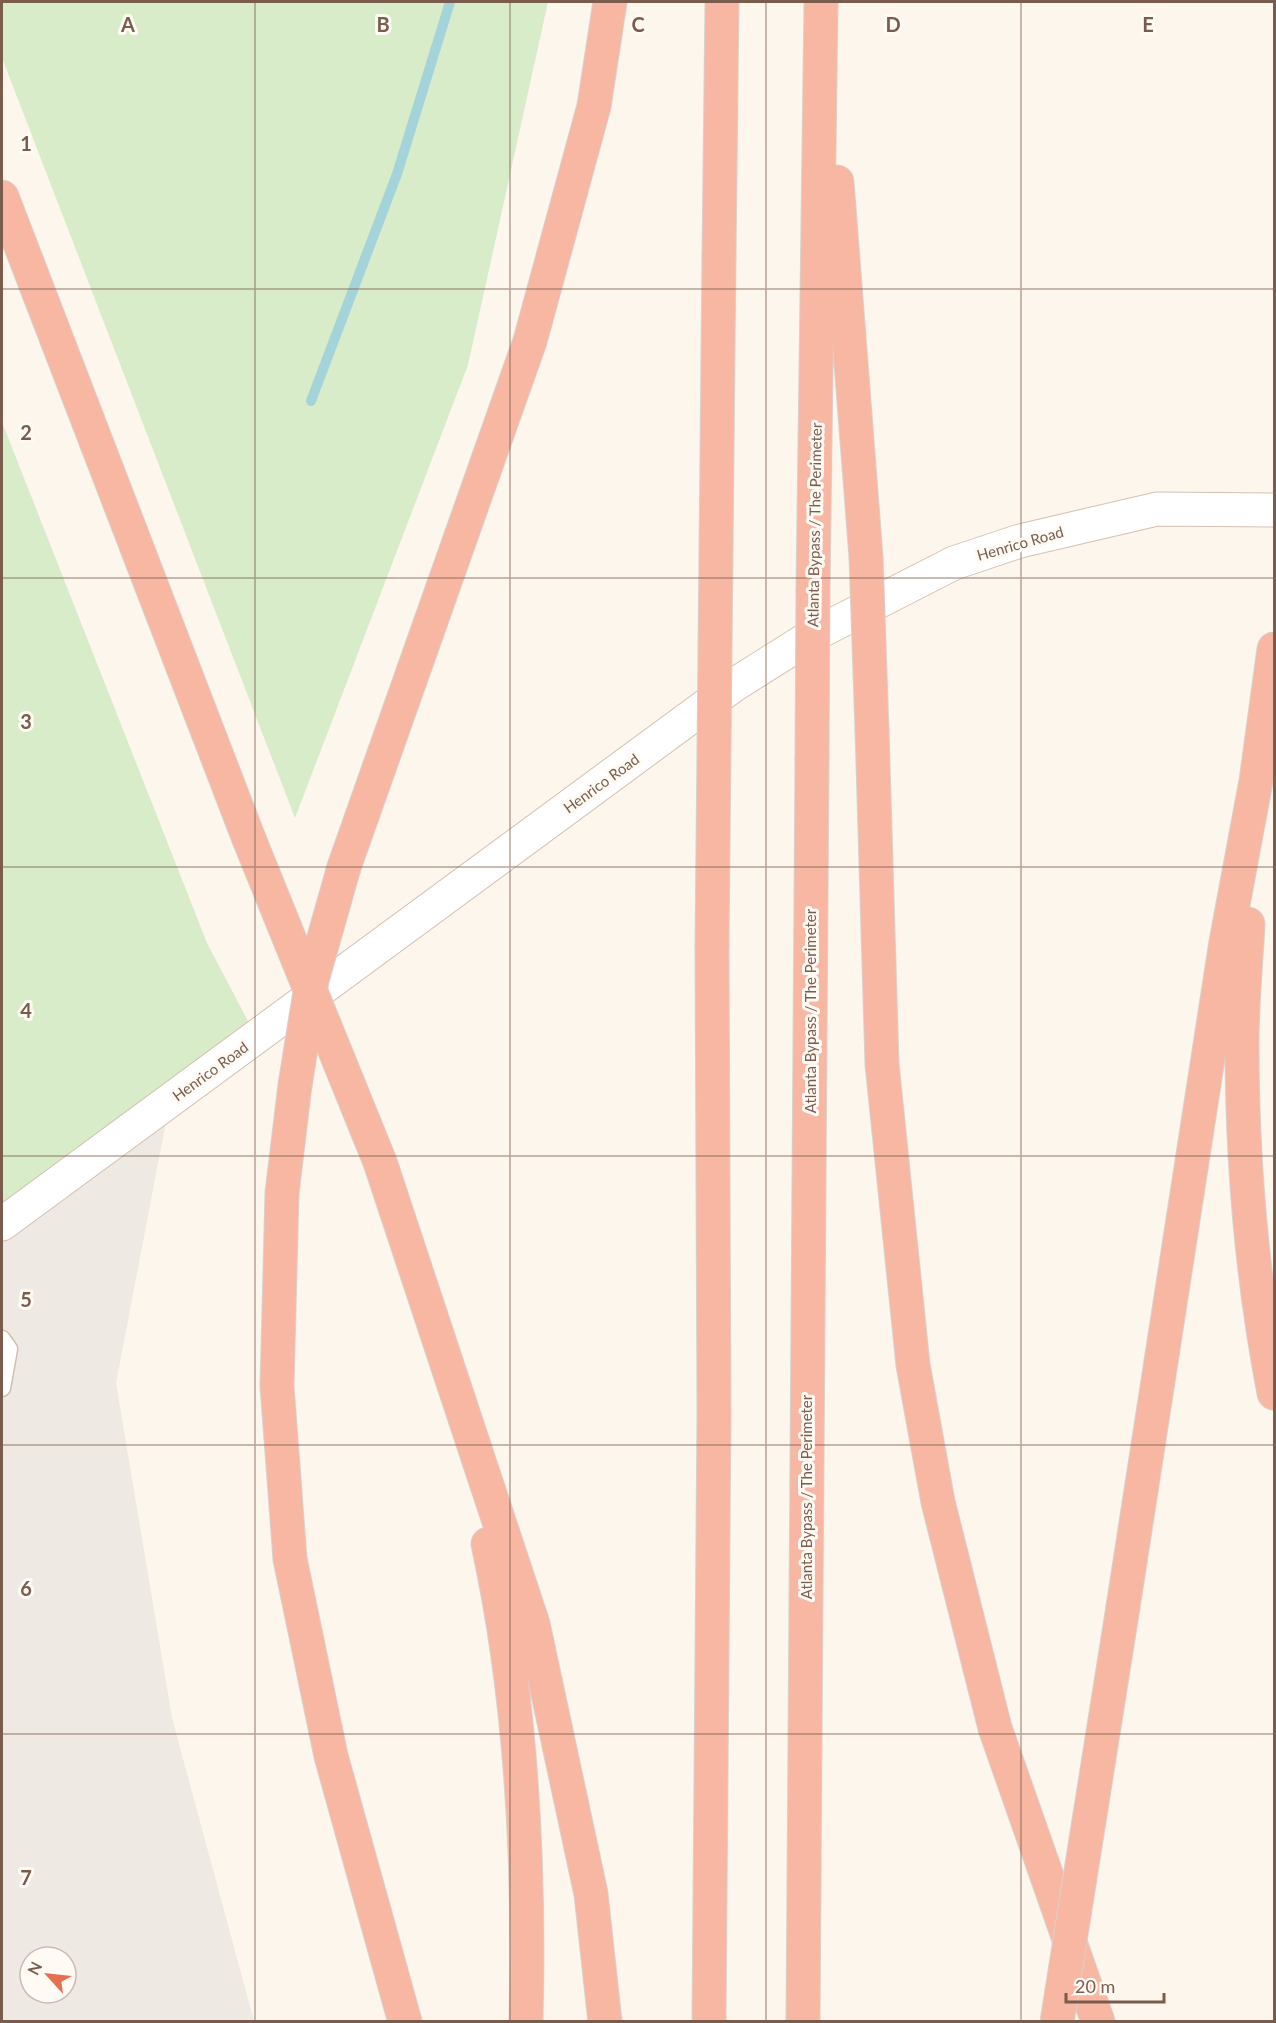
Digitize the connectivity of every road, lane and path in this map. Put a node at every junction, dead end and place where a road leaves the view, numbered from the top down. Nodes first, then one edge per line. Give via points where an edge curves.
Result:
1 (610, 2) edge
2 (722, 2) edge
3 (821, 4) edge
4 (2, 197) edge
5 (1275, 510) edge
6 (1274, 650) edge
7 (1256, 781) junction
8 (2, 1224) edge
9 (2, 1339) edge
10 (450, 1370) junction
11 (2, 1388) edge
12 (1275, 1393) edge
13 (405, 2022) edge
14 (525, 2022) edge
15 (605, 2022) edge
16 (709, 2022) edge
17 (803, 2022) edge
18 (1058, 2022) edge
19 (1098, 2022) edge

1 - 13 highway, bridge via 594,106 530,341 344,867 312,980 282,1193 277,1386 290,1559 331,1756
2 - 16 highway, bridge via 712,946 714,1413
3 - 17 highway, Atlanta Bypass / The Perimeter, bridge
3 - 19 highway, bridge via 866,557 882,1064 913,1365 938,1502 994,1728
4 - 10 highway, bridge via 249,839 380,1162
5 - 8 street, Henrico Road via 1157,509 1020,541 954,563 815,634 734,685
6 - 7 highway
7 - 12 highway via 1242,1041 1244,1130 1249,1213
7 - 18 highway, bridge via 1226,942
9 - 11 lane via 9,1349
10 - 14 highway via 494,1571 510,1677 525,1847
10 - 15 highway via 533,1624 591,1894

